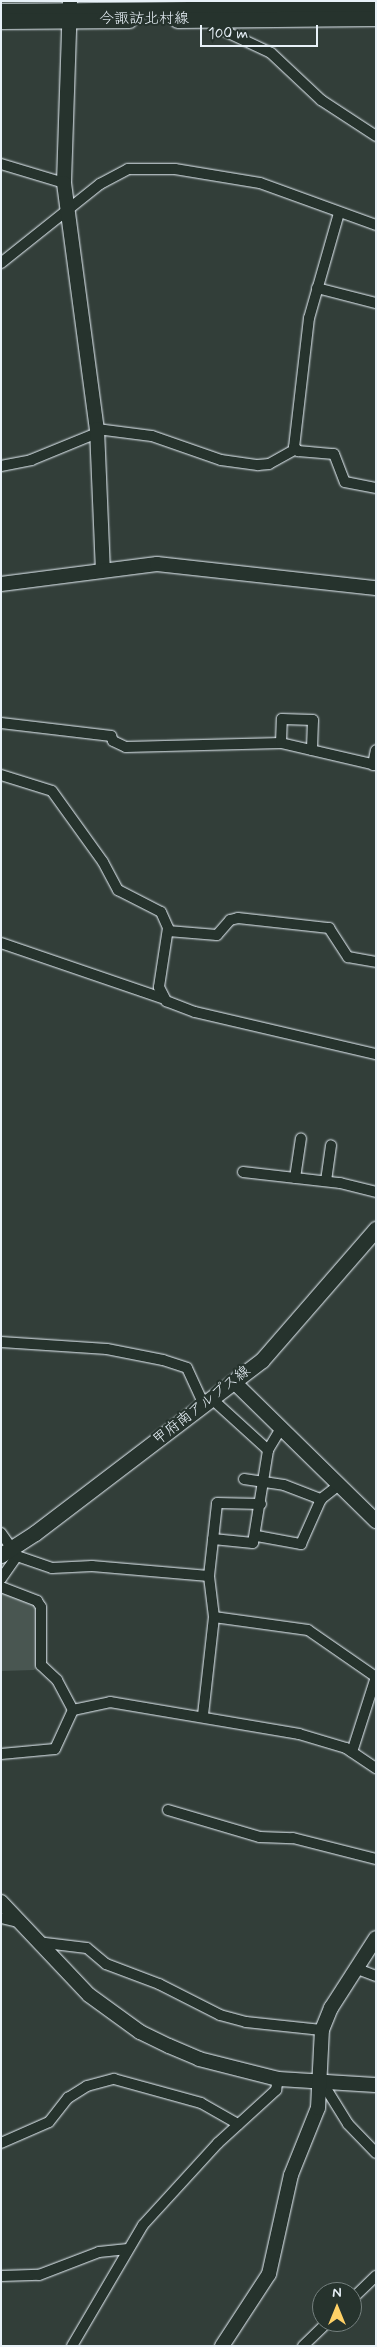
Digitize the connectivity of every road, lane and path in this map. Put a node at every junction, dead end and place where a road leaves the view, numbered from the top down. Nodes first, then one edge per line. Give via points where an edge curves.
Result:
1 (164, 6) edge
2 (376, 7) edge
3 (1, 11) edge
4 (70, 11) edge
5 (376, 18) edge
6 (219, 20) junction
7 (1, 21) edge
8 (376, 136) edge
9 (1, 164) edge
10 (64, 183) junction
11 (66, 209) junction
12 (339, 213) junction
13 (376, 225) edge
14 (1, 263) edge
15 (317, 288) junction
16 (376, 303) edge
17 (97, 431) junction
18 (296, 449) junction
19 (1, 466) edge
20 (376, 488) edge
21 (102, 570) junction
22 (1, 584) edge
23 (376, 588) edge
24 (1, 723) edge
25 (281, 743) junction
26 (312, 750) junction
27 (376, 750) edge
28 (374, 765) edge
29 (1, 775) edge
30 (168, 931) junction
31 (1, 943) edge
32 (376, 962) edge
33 (162, 998) junction
34 (376, 1054) edge
35 (301, 1138) dead end
36 (331, 1145) dead end
37 (243, 1172) dead end
38 (295, 1178) junction
39 (326, 1181) junction
40 (376, 1192) edge
41 (376, 1229) edge
42 (1, 1342) edge
43 (234, 1382) junction
44 (208, 1402) junction
45 (282, 1427) junction
46 (268, 1450) junction
47 (244, 1479) dead end
48 (264, 1482) junction
49 (339, 1485) junction
50 (321, 1499) junction
51 (261, 1504) junction
52 (376, 1521) edge
53 (1, 1533) edge
54 (257, 1536) junction
55 (213, 1539) junction
56 (10, 1553) edge
57 (209, 1576) junction
58 (1, 1579) edge
59 (1, 1587) edge
60 (214, 1617) junction
61 (376, 1677) edge
62 (73, 1710) junction
63 (203, 1715) junction
64 (352, 1752) junction
65 (1, 1754) edge
66 (376, 1768) edge
67 (168, 1810) dead end
68 (376, 1859) edge
69 (1, 1902) edge
70 (1, 1918) edge
71 (18, 1922) junction
72 (376, 1938) edge
73 (37, 1942) junction
74 (355, 1968) junction
75 (376, 1976) edge
76 (322, 2030) junction
77 (278, 2079) junction
78 (322, 2082) junction
79 (376, 2085) edge
80 (238, 2124) junction
81 (1, 2143) edge
82 (376, 2153) edge
83 (128, 2249) junction
84 (1, 2276) edge
85 (376, 2276) edge
86 (362, 2289) edge
87 (318, 2332) edge
88 (72, 2346) edge
89 (222, 2346) edge
90 (303, 2346) edge

1 - 2 main road, 今諏訪北村線
1 - 4 main road, 今諏訪北村線
3 - 4 main road, 今諏訪北村線
4 - 6 main road, 今諏訪北村線
4 - 7 main road, 今諏訪北村線
4 - 10 street
5 - 6 main road, 今諏訪北村線
6 - 8 street via 220,29 270,53 322,100
9 - 10 street
10 - 11 street
11 - 12 street via 100,184 128,169 175,169 260,183
11 - 14 street
11 - 17 street
12 - 13 street
12 - 15 street
15 - 16 street
15 - 18 street via 296,405
17 - 18 street via 152,436 222,460 258,465 269,464
17 - 19 street via 31,460
17 - 21 street
18 - 20 street via 334,454 345,482
21 - 22 street
21 - 23 street via 181,564
24 - 25 street via 111,736 113,741 126,746
25 - 26 street
25 - 26 street via 282,719 313,720
26 - 28 street
27 - 28 street
29 - 30 street via 43,787 59,798 118,890 133,901 155,907 166,920
30 - 32 street via 217,935 230,920 238,918 329,928 348,957
30 - 33 street via 159,987
31 - 33 street
33 - 34 street via 195,1012
35 - 38 street
36 - 39 street
37 - 38 street
38 - 39 street
39 - 40 street
41 - 43 main road, 甲府南アルプス線 via 279,1344
42 - 44 street via 106,1349 163,1360 187,1368
43 - 44 main road, 甲府南アルプス線
43 - 45 street
44 - 46 street
44 - 56 main road, 甲府南アルプス線
45 - 46 street
45 - 49 street
46 - 48 street
47 - 48 street
48 - 50 street
48 - 51 street
49 - 50 street
49 - 52 street
50 - 54 street via 301,1544
51 - 54 street
51 - 55 street via 217,1503
53 - 56 street
54 - 55 street via 254,1543
55 - 57 street
56 - 57 street via 52,1568 100,1566
56 - 58 street
57 - 60 street
59 - 62 street via 37,1601 41,1607 40,1665 57,1680
60 - 61 street via 308,1630
60 - 63 street
61 - 64 street
62 - 63 street via 110,1702
62 - 65 street via 55,1749
63 - 64 street via 299,1734
64 - 66 street
67 - 68 street via 260,1837 293,1838
69 - 71 street
70 - 71 street
71 - 73 street
72 - 74 street
73 - 76 street via 87,1948 106,1964 160,1984 220,2015 246,2022
73 - 77 street via 89,1995 140,2032 199,2059
74 - 75 street
74 - 76 street
76 - 78 street via 319,2066
77 - 78 street
77 - 80 street via 276,2090
78 - 79 street
78 - 82 street via 348,2124
78 - 89 street via 318,2108 291,2176 268,2274
80 - 81 street via 201,2103 114,2079 87,2086 68,2098 49,2122
80 - 83 street via 143,2226
83 - 84 street via 99,2252 39,2275
83 - 88 street
85 - 86 street
87 - 90 street

